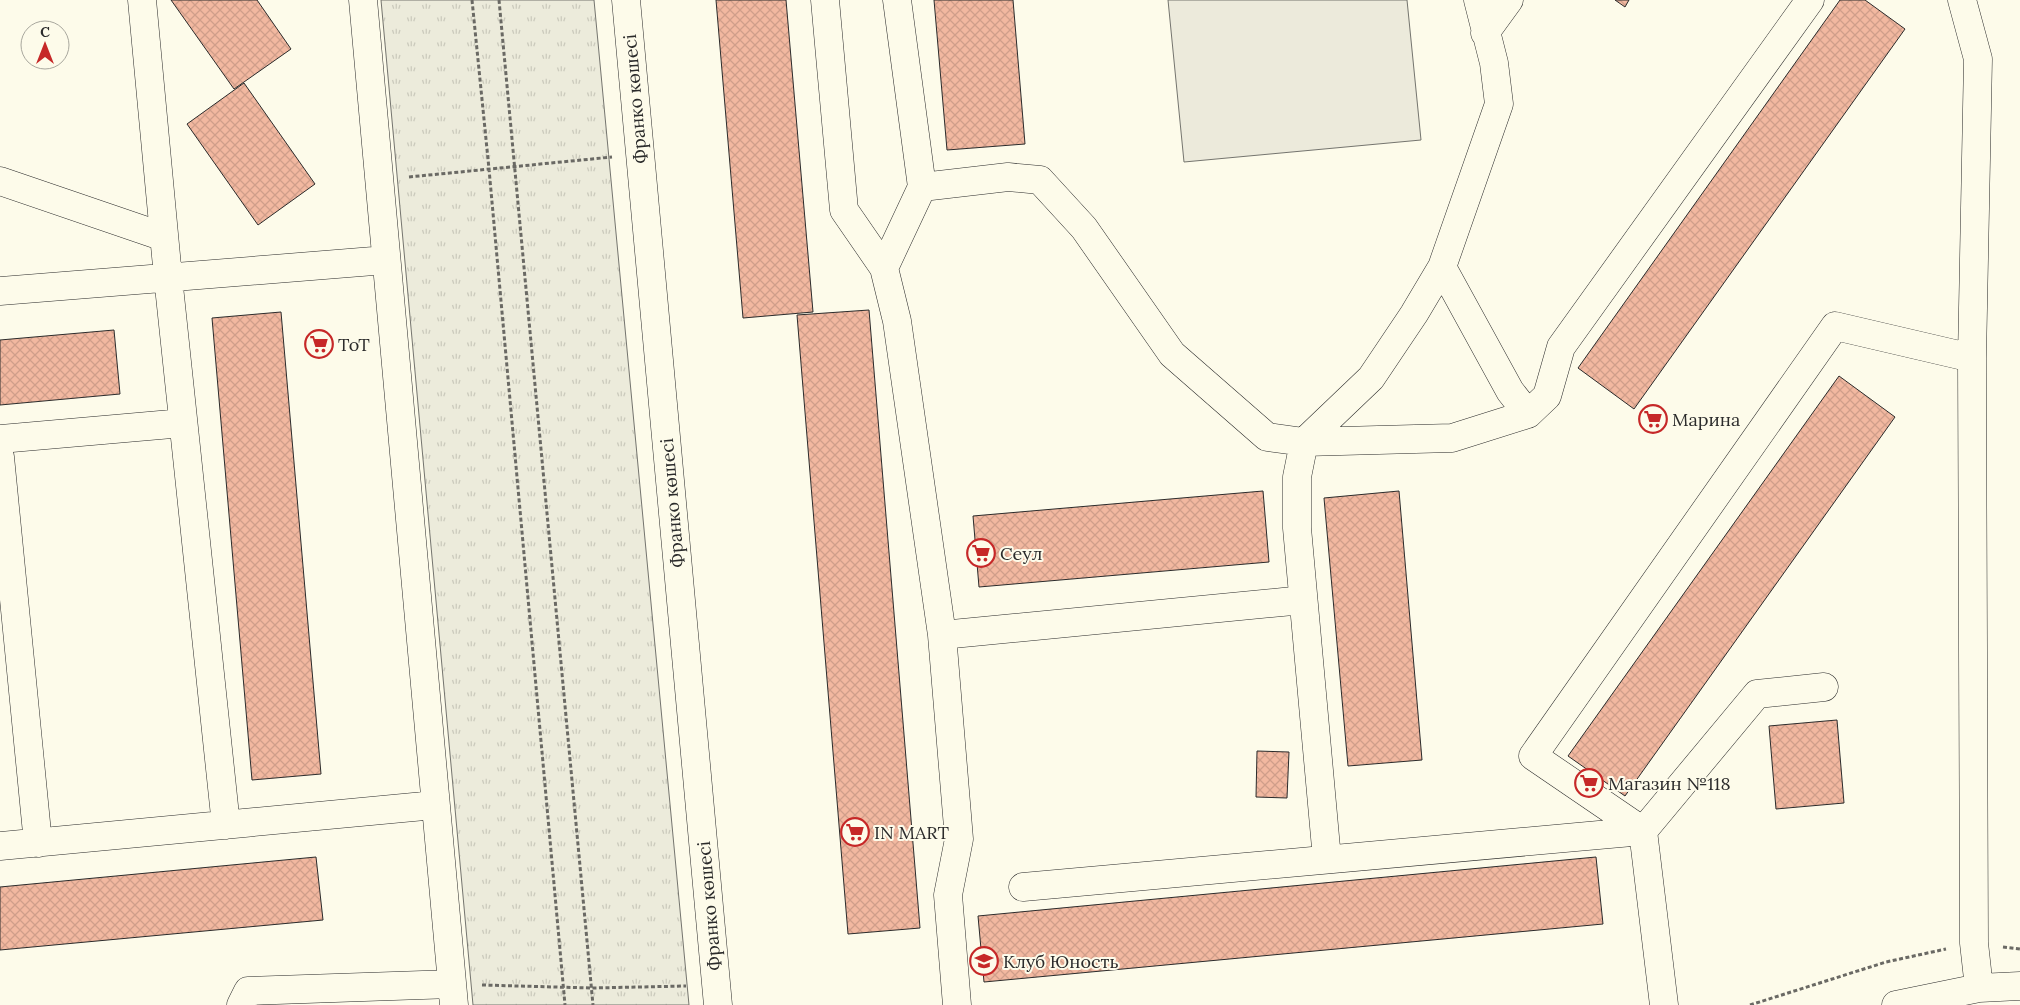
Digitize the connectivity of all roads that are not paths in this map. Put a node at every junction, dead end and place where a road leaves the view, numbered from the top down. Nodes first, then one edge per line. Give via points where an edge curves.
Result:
1 (142, 0) edge
2 (363, 0) edge
3 (626, 0) edge
4 (825, 0) edge
5 (897, 0) edge
6 (1478, 0) edge
7 (1510, 0) edge
8 (1810, 0) edge
9 (1962, 0) edge
10 (1486, 33) junction
11 (0, 181) edge
12 (922, 187) junction
13 (164, 236) junction
14 (386, 260) junction
15 (1442, 267) junction
16 (884, 268) junction
17 (168, 277) junction
18 (0, 291) edge
19 (1972, 358) junction
20 (1528, 414) junction
21 (183, 423) junction
22 (0, 439) edge
23 (1304, 442) junction
24 (0, 457) edge
25 (1304, 600) junction
26 (942, 635) junction
27 (1824, 687) dead end
28 (435, 805) junction
29 (226, 825) junction
30 (1643, 831) junction
31 (38, 843) junction
32 (0, 846) edge
33 (1327, 859) junction
34 (1023, 888) dead end
35 (2020, 986) edge
36 (1979, 988) junction
37 (453, 995) edge
38 (717, 995) edge
39 (241, 1005) edge
40 (957, 1005) edge
41 (1664, 1005) edge
42 (1896, 1005) edge

1 - 13 street
2 - 14 street
3 - 38 street, Франко көшесі
4 - 16 street via 844,210
5 - 12 street
6 - 10 street
7 - 10 street
8 - 20 street via 1561,347 1547,396
9 - 19 street via 1978,59
10 - 15 street via 1499,104
11 - 13 street
12 - 16 street
12 - 23 street via 1008,177 1040,180 1084,228 1172,354 1267,437
13 - 17 street
14 - 17 street
14 - 28 street
15 - 20 street via 1510,391
15 - 23 street via 1371,378
16 - 26 street via 897,321
17 - 18 street
17 - 21 street
19 - 30 street via 1835,326 1533,756
19 - 36 street via 1974,942
20 - 23 street via 1452,438
21 - 22 street
21 - 29 street
23 - 25 street via 1297,477 1297,528
24 - 31 street
25 - 26 street
25 - 33 street
26 - 40 street via 959,839 948,895
27 - 30 street via 1757,694
28 - 29 street
28 - 37 street
29 - 31 street
30 - 33 street
30 - 41 street
31 - 32 street
33 - 34 street
35 - 36 street
36 - 42 street
37 - 39 street via 248,991

